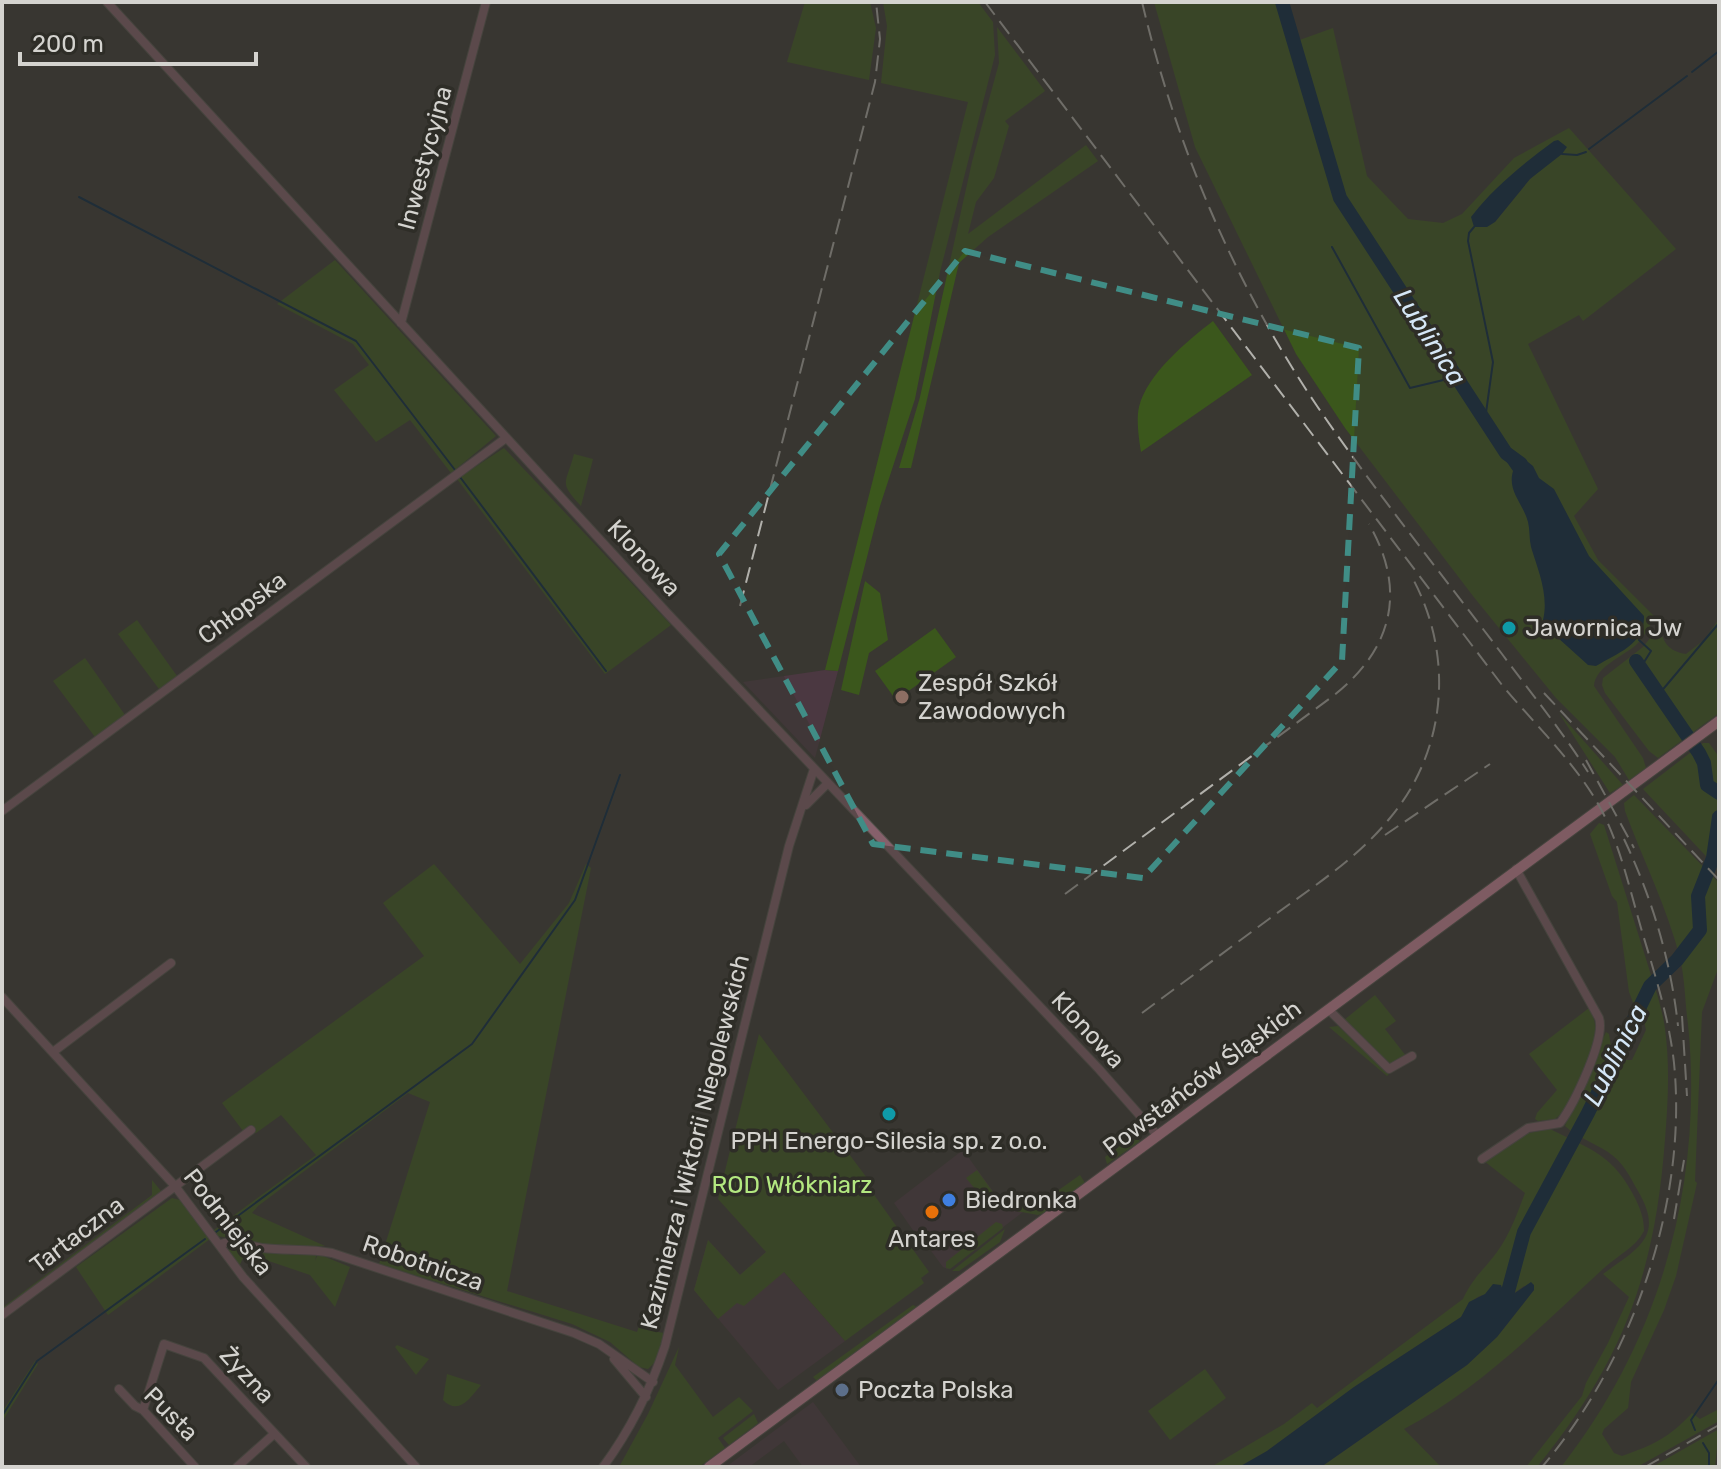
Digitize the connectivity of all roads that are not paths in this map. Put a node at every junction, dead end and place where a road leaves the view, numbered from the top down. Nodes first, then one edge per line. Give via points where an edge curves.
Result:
1 (107, 2) edge
2 (486, 2) edge
3 (401, 323) junction
4 (506, 438) junction
5 (1719, 721) edge
6 (814, 769) junction
7 (828, 783) junction
8 (2, 811) edge
9 (799, 816) junction
10 (1516, 869) junction
11 (171, 963) dead end
12 (4, 1002) edge
13 (1328, 1009) junction
14 (53, 1052) junction
15 (1412, 1056) dead end
16 (251, 1130) dead end
17 (1158, 1136) junction
18 (1482, 1159) dead end
19 (175, 1186) junction
20 (219, 1245) junction
21 (2, 1315) edge
22 (609, 1352) junction
23 (653, 1382) junction
24 (119, 1389) dead end
25 (646, 1397) junction
26 (143, 1410) junction
27 (274, 1434) junction
28 (195, 1467) edge
29 (237, 1467) edge
30 (306, 1467) edge
31 (416, 1467) edge
32 (603, 1467) edge
33 (709, 1467) edge

1 - 3 street, Klonowa
2 - 3 street, Inwestycyjna
3 - 4 street, Klonowa
4 - 6 street, Klonowa
4 - 8 street, Chłopska
5 - 10 main road, Powstańców Śląskich
6 - 7 street, Klonowa
6 - 9 street, Kazimierza i Wiktorii Niegolewskich
7 - 9 street
7 - 17 street, Klonowa
9 - 23 street, Kazimierza i Wiktorii Niegolewskich
10 - 13 main road, Powstańców Śląskich
10 - 18 street via 1599,1018 1600,1033 1560,1123 1531,1127
11 - 14 street
12 - 14 street, Podmiejska
13 - 15 street via 1389,1069
13 - 17 main road, Powstańców Śląskich
14 - 19 street, Podmiejska
16 - 19 street, Tartaczna
17 - 33 main road, Powstańców Śląskich
19 - 20 street, Podmiejska
19 - 21 street, Tartaczna
20 - 22 street, Robotnicza via 232,1241 332,1253 561,1328
20 - 31 street, Podmiejska
22 - 23 street, Robotnicza
22 - 25 street, Robotnicza
23 - 25 street, Kazimierza i Wiktorii Niegolewskich
24 - 26 street, Pusta
25 - 32 street, Kazimierza i Wiktorii Niegolewskich
26 - 27 street, Żyzna via 164,1344 204,1358
26 - 28 street, Pusta
27 - 29 street
27 - 30 street, Żyzna

